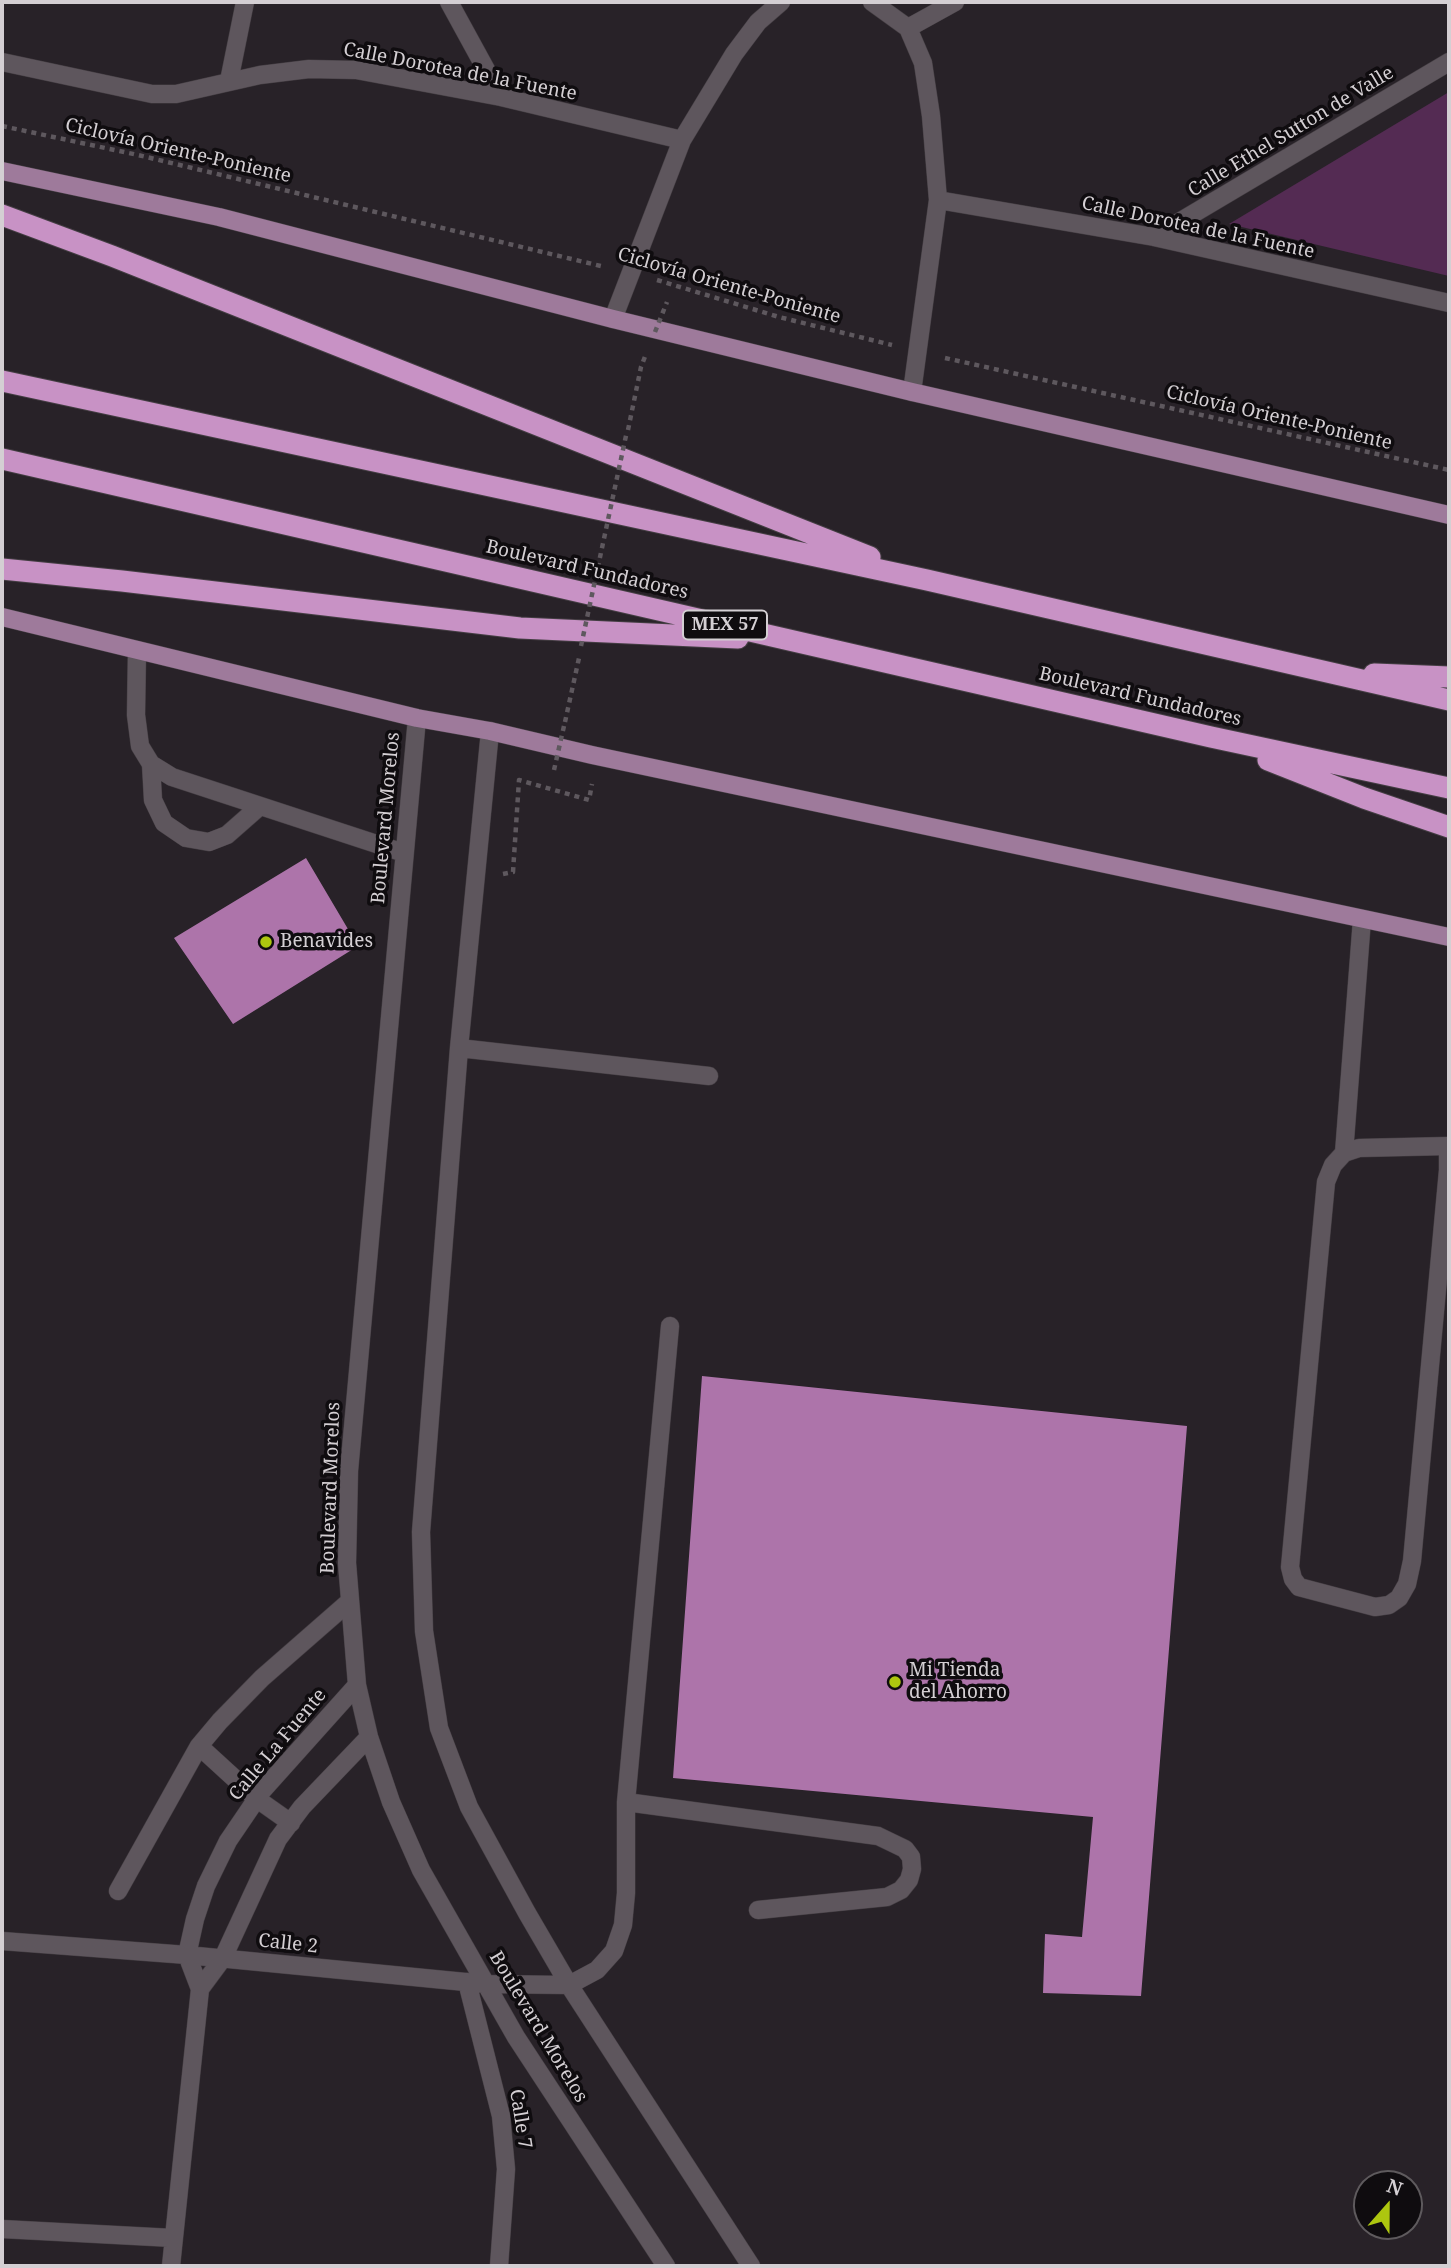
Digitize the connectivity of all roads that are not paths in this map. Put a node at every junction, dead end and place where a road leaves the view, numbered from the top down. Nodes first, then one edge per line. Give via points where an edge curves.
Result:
1 (245, 2) edge
2 (449, 2) edge
3 (781, 2) edge
4 (872, 2) edge
5 (955, 2) edge
6 (908, 28) junction
7 (2, 62) edge
8 (1449, 62) edge
9 (229, 81) junction
10 (501, 97) junction
11 (682, 140) junction
12 (2, 171) edge
13 (938, 200) junction
14 (2, 215) edge
15 (1154, 237) junction
16 (1449, 303) edge
17 (613, 319) junction
18 (2, 380) edge
19 (912, 392) junction
20 (2, 460) edge
21 (1449, 515) edge
22 (2, 569) edge
23 (927, 580) junction
24 (2, 617) edge
25 (793, 640) junction
26 (137, 650) junction
27 (1320, 671) junction
28 (1449, 677) edge
29 (1449, 700) edge
30 (417, 718) junction
31 (490, 731) junction
32 (1211, 737) junction
33 (150, 764) junction
34 (1449, 788) edge
35 (260, 806) junction
36 (1449, 827) edge
37 (404, 853) junction
38 (1362, 919) junction
39 (1449, 937) edge
40 (459, 1048) junction
41 (709, 1076) dead end
42 (1449, 1146) edge
43 (1344, 1153) junction
44 (670, 1326) dead end
45 (350, 1601) junction
46 (357, 1685) junction
47 (369, 1737) junction
48 (199, 1746) junction
49 (257, 1799) junction
50 (626, 1802) junction
51 (290, 1823) junction
52 (118, 1891) dead end
53 (758, 1910) dead end
54 (2, 1941) edge
55 (187, 1955) junction
56 (223, 1958) junction
57 (467, 1982) junction
58 (486, 1984) junction
59 (569, 1985) junction
60 (201, 1989) junction
61 (2, 2228) edge
62 (173, 2238) junction
63 (171, 2266) edge
64 (499, 2266) edge
65 (666, 2266) edge
66 (751, 2266) edge

1 - 9 street
2 - 10 street
3 - 11 street via 758,22 734,54
4 - 6 street
5 - 6 street
6 - 13 street via 923,63
7 - 9 street, Calle Dorotea de la Fuente via 152,94 176,94
8 - 15 street, Calle Ethel Sutton de Valle
9 - 10 street, Calle Dorotea de la Fuente via 309,69 356,70
10 - 11 street, Calle Dorotea de la Fuente
11 - 17 street
12 - 17 main road via 219,217
13 - 15 street, Calle Dorotea de la Fuente
13 - 19 street
14 - 23 highway
15 - 16 street, Calle Dorotea de la Fuente
17 - 19 main road
18 - 23 highway
19 - 21 main road
20 - 25 highway, Boulevard Fundadores / MEX 57
22 - 25 highway via 520,628
23 - 27 highway
24 - 26 main road
25 - 32 highway, Boulevard Fundadores / MEX 57
26 - 30 main road
26 - 33 street via 136,715 140,746
27 - 28 highway
27 - 29 highway
30 - 31 main road
30 - 37 street, Boulevard Morelos
31 - 38 main road
31 - 40 street
32 - 34 highway, Boulevard Fundadores / MEX 57
32 - 36 highway
33 - 35 street via 172,777
33 - 35 street via 153,800 164,823 186,838 209,842 227,835
35 - 37 street
37 - 45 street, Boulevard Morelos via 349,1471
38 - 39 main road
38 - 43 street
40 - 41 street
40 - 59 street via 421,1532 424,1631 439,1728 469,1807
42 - 43 street via 1359,1148
42 - 43 street via 1412,1561 1399,1598 1375,1607 1299,1587 1290,1567 1322,1206 1326,1182
44 - 50 street
45 - 46 street, Boulevard Morelos
45 - 48 street via 262,1678
46 - 47 street, Boulevard Morelos
46 - 49 street, Calle La Fuente
47 - 51 street
47 - 58 street, Boulevard Morelos via 421,1870
48 - 49 street
48 - 52 street
49 - 51 street
49 - 55 street, Calle La Fuente via 228,1841 206,1886
50 - 53 street via 878,1836 905,1849 911,1857 909,1880 887,1897
50 - 59 street via 623,1925 614,1951 597,1970
51 - 56 street via 278,1839
54 - 55 street, Calle 2
55 - 56 street, Calle 2
55 - 60 street
56 - 57 street, Calle 2
56 - 60 street
57 - 58 street, Calle 2
57 - 64 street, Calle 7 via 502,2116 506,2169
58 - 59 street, Calle 2
58 - 65 street, Boulevard Morelos via 516,2038
59 - 66 street
60 - 62 street
61 - 62 street
62 - 63 street

